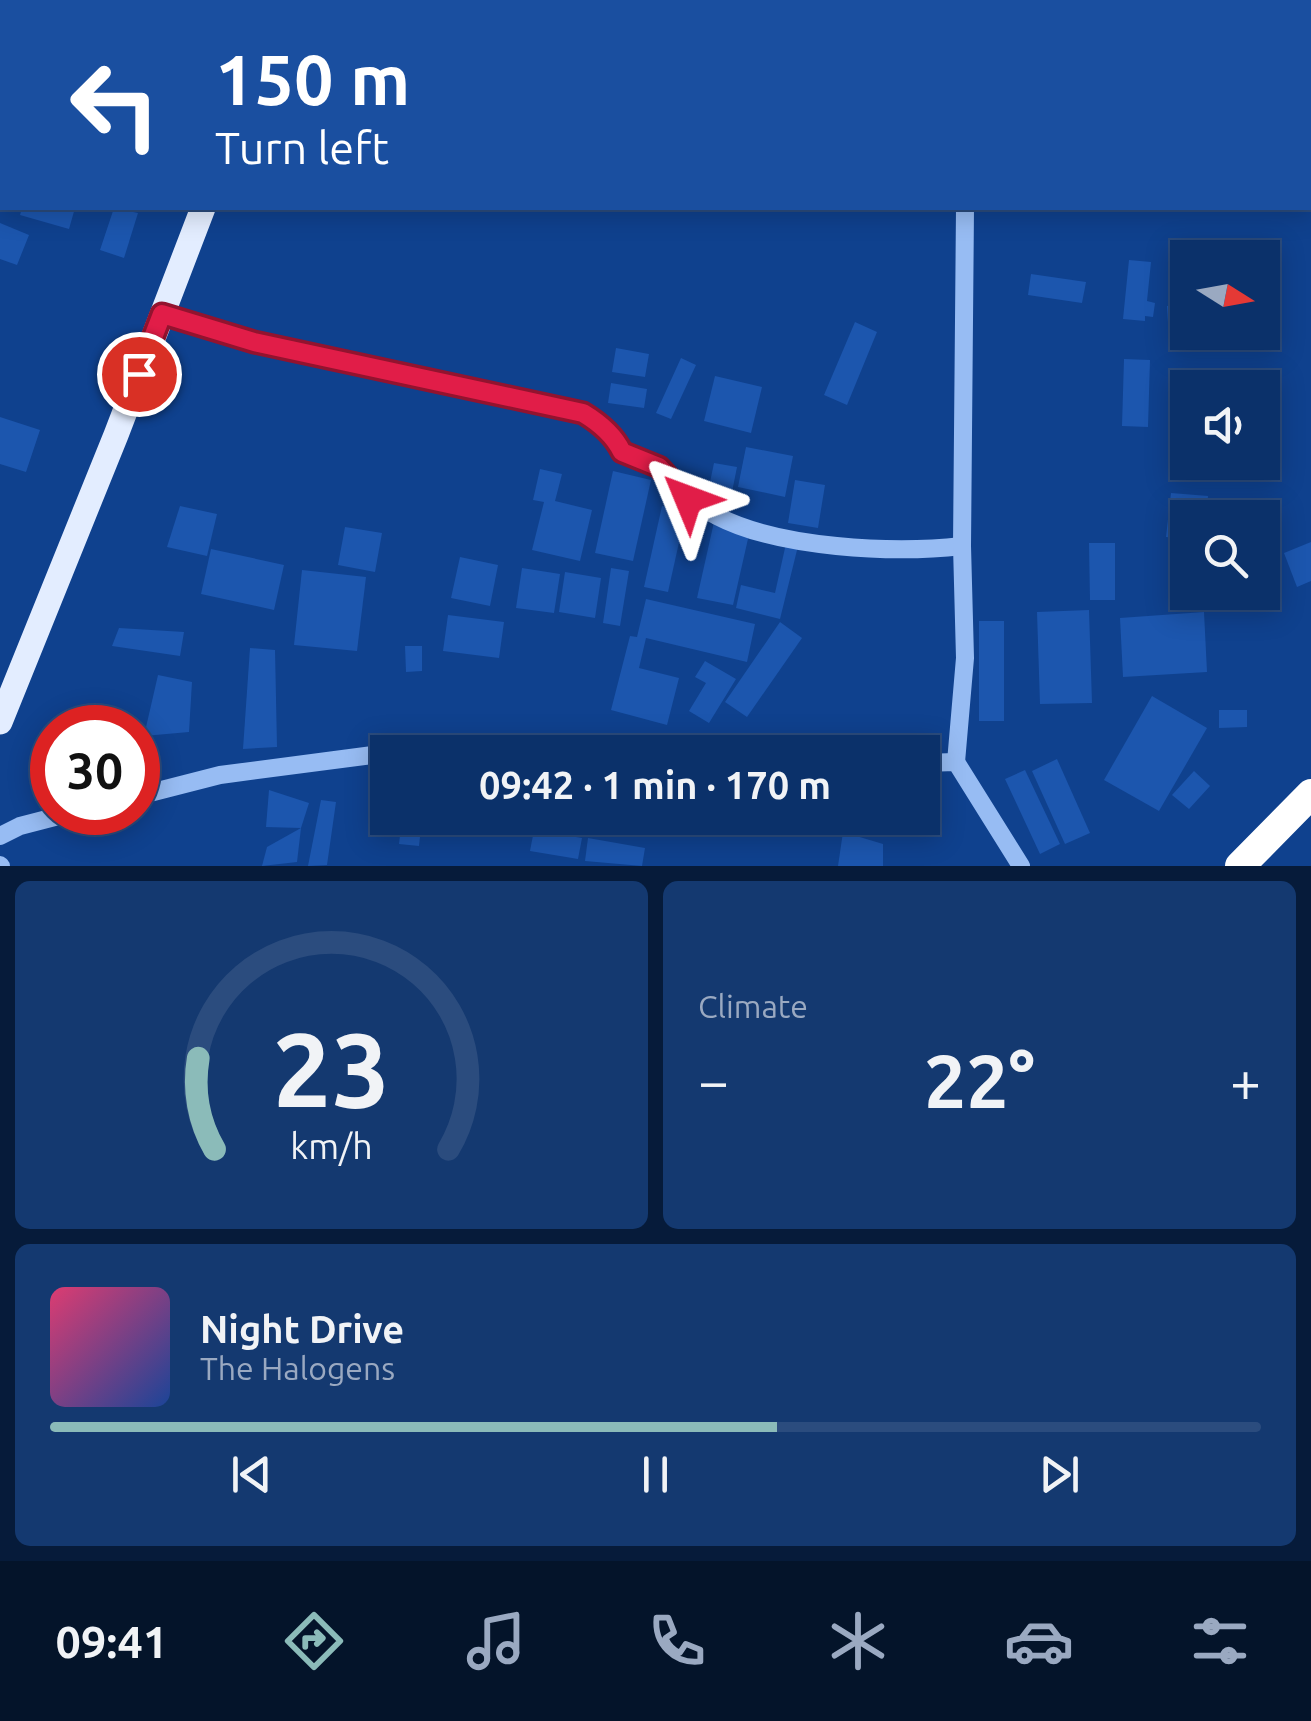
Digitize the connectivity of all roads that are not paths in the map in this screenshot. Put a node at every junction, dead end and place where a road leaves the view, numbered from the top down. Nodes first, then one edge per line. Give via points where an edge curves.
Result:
1 (202, 210) edge
2 (966, 210) edge
3 (162, 314) junction
4 (962, 546) junction
5 (0, 722) edge
6 (370, 756) edge
7 (940, 762) edge
8 (956, 762) junction
9 (160, 790) edge
10 (1311, 794) edge
11 (30, 823) edge
12 (0, 836) edge
13 (1021, 866) edge
14 (1240, 866) edge

1 - 3 main road
2 - 4 street
3 - 4 street via 254,342 583,413 622,452 659,467 688,499 776,536 877,550
3 - 5 main road
4 - 8 street via 965,658
6 - 9 street via 220,775
7 - 8 street
8 - 13 street
10 - 14 highway
11 - 12 street

